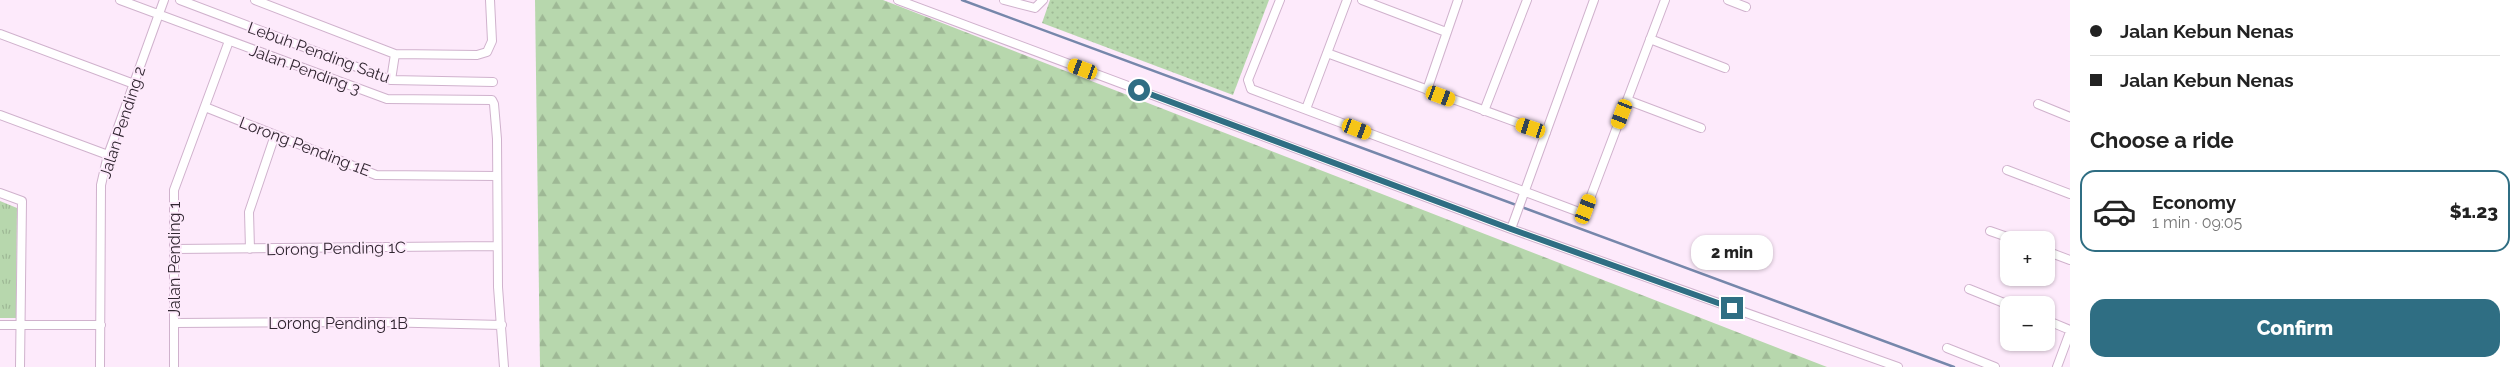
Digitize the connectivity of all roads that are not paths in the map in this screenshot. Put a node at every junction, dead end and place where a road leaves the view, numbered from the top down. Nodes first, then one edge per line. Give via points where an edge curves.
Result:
1 (120, 0) edge
2 (164, 0) edge
3 (180, 0) edge
4 (255, 0) edge
5 (490, 0) edge
6 (898, 0) edge
7 (1004, 0) edge
8 (1043, 0) edge
9 (1280, 0) edge
10 (1347, 0) edge
11 (1362, 0) edge
12 (1458, 0) edge
13 (1526, 0) edge
14 (1594, 0) edge
15 (1665, 0) edge
16 (1728, 0) edge
17 (1746, 7) dead end
18 (159, 14) junction
19 (1446, 32) junction
20 (0, 34) edge
21 (1650, 39) junction
22 (229, 41) junction
23 (1327, 53) junction
24 (395, 54) junction
25 (1725, 68) dead end
26 (392, 80) junction
27 (493, 82) dead end
28 (134, 84) junction
29 (1426, 90) junction
30 (1627, 100) junction
31 (2038, 104) dead end
32 (206, 107) junction
33 (1306, 109) junction
34 (1484, 111) junction
35 (0, 115) edge
36 (2070, 117) edge
37 (1701, 128) dead end
38 (1546, 133) junction
39 (275, 135) junction
40 (108, 155) junction
41 (2008, 170) dead end
42 (497, 176) junction
43 (1525, 191) junction
44 (0, 193) edge
45 (2070, 194) edge
46 (1511, 229) junction
47 (1990, 231) dead end
48 (2000, 234) edge
49 (497, 246) junction
50 (174, 249) junction
51 (250, 249) junction
52 (2055, 254) edge
53 (2070, 260) edge
54 (1969, 289) dead end
55 (2000, 301) edge
56 (174, 323) junction
57 (2055, 324) edge
58 (0, 325) edge
59 (22, 325) junction
60 (101, 325) junction
61 (502, 325) junction
62 (2070, 331) edge
63 (1947, 348) dead end
64 (20, 367) edge
65 (100, 367) edge
66 (174, 367) edge
67 (504, 367) edge
68 (1898, 367) edge
69 (1995, 367) edge
70 (2057, 367) edge

1 - 18 street, Jalan Pending 3
2 - 18 street, Jalan Pending 2
3 - 26 street, Lebuh Pending Satu
4 - 24 street
5 - 24 street via 492,41 487,52 477,55
6 - 46 street
7 - 8 street via 1028,8 1035,8
9 - 33 street via 1248,85 1251,89
10 - 23 street
11 - 19 street
12 - 19 street
13 - 34 street
14 - 38 street
15 - 21 street
16 - 17 street
18 - 22 street, Jalan Pending 3
18 - 28 street, Jalan Pending 2
19 - 29 street
20 - 28 street
21 - 25 street
21 - 30 street
22 - 32 street, Jalan Pending 1
22 - 42 street, Jalan Pending 3 via 387,99 492,100
23 - 29 street
23 - 33 street
24 - 26 street
26 - 27 street, Lebuh Pending Satu
28 - 40 street, Jalan Pending 2
29 - 34 street
30 - 37 street
30 - 43 street via 1586,209 1582,211
31 - 36 street
32 - 39 street, Lorong Pending 1E
32 - 50 street, Jalan Pending 1 via 174,190
33 - 43 street
34 - 38 street
35 - 40 street
38 - 43 street
39 - 42 street, Lorong Pending 1E via 376,175
39 - 51 street via 249,212
40 - 60 street, Jalan Pending 2 via 101,185
41 - 45 street
42 - 49 street
43 - 46 street
44 - 59 street via 22,201
46 - 68 street
47 - 48 street
49 - 51 street, Lorong Pending 1C
49 - 61 street
50 - 51 street, Lorong Pending 1C
50 - 56 street, Jalan Pending 1
52 - 53 street
54 - 55 street
56 - 61 street, Lorong Pending 1B
56 - 66 street, Jalan Pending 1
57 - 62 street
58 - 59 street
59 - 60 street
59 - 64 street
60 - 65 street, Jalan Pending 2
61 - 67 street
62 - 70 street
63 - 69 street

